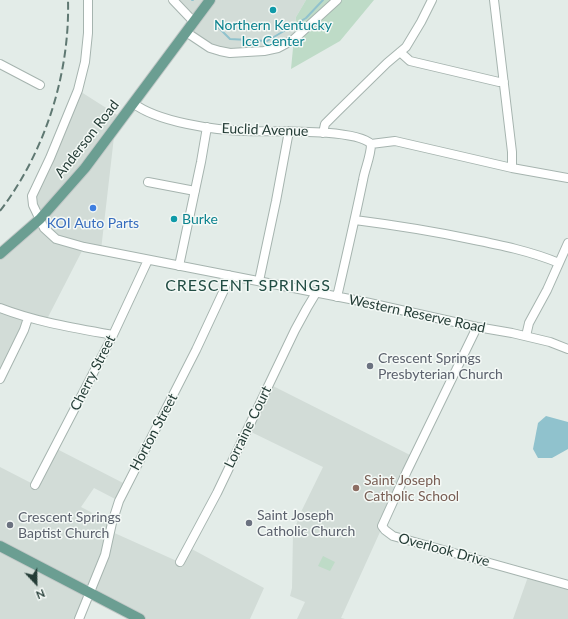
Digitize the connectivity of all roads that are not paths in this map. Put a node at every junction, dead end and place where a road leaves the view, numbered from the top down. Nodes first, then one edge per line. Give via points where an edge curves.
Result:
1 (88, 0) edge
2 (173, 0) edge
3 (210, 0) edge
4 (337, 0) edge
5 (432, 0) edge
6 (494, 0) edge
7 (194, 22) junction
8 (186, 32) junction
9 (400, 52) junction
10 (0, 64) edge
11 (504, 82) junction
12 (40, 85) dead end
13 (133, 103) junction
14 (207, 127) junction
15 (289, 131) junction
16 (323, 133) junction
17 (371, 144) junction
18 (512, 168) junction
19 (568, 178) edge
20 (148, 182) dead end
21 (194, 191) junction
22 (40, 219) junction
23 (355, 220) junction
24 (568, 242) edge
25 (0, 254) edge
26 (148, 260) junction
27 (558, 263) junction
28 (179, 266) junction
29 (229, 275) junction
30 (258, 281) junction
31 (316, 293) junction
32 (337, 297) junction
33 (0, 308) edge
34 (28, 318) junction
35 (477, 328) junction
36 (112, 335) junction
37 (526, 336) junction
38 (568, 349) edge
39 (0, 380) edge
40 (35, 485) dead end
41 (0, 546) edge
42 (180, 562) dead end
43 (568, 585) edge
44 (90, 593) junction
45 (79, 619) edge
46 (140, 619) edge

1 - 22 street, Western Reserve Road via 88,33 78,90 32,196 33,205
2 - 7 street
3 - 7 main road, Anderson Road
4 - 8 street via 293,40 264,52 220,51 206,46
5 - 9 street, Euclid Avenue via 406,47
6 - 11 street
7 - 8 main road, Anderson Road
8 - 13 main road, Anderson Road
9 - 11 street via 410,61
9 - 16 street, Euclid Avenue via 325,124
10 - 12 street
11 - 18 street
13 - 14 street, Euclid Avenue via 158,117
13 - 22 main road, Anderson Road via 85,168
14 - 15 street, Euclid Avenue via 243,131
14 - 21 street
15 - 16 street, Euclid Avenue
15 - 30 street
16 - 17 street via 367,140
17 - 18 street via 394,141
17 - 23 street
18 - 19 street
20 - 21 street
21 - 28 street
22 - 25 main road, Anderson Road
22 - 26 street, Western Reserve Road via 44,228 61,241
23 - 27 street via 484,242 534,254
23 - 32 street
24 - 27 street
26 - 28 street, Western Reserve Road
26 - 36 street, Cherry Street
27 - 37 street via 529,323
28 - 29 street, Western Reserve Road
29 - 30 street, Western Reserve Road
29 - 44 street, Horton Street via 196,350 119,501 105,556
30 - 31 street, Western Reserve Road
31 - 32 street, Western Reserve Road
31 - 42 street, Lorraine Court via 306,308 217,493
32 - 35 street, Western Reserve Road
33 - 34 street
34 - 36 street
34 - 39 street
35 - 37 street, Western Reserve Road
35 - 43 street, Overlook Drive via 382,526 390,535
36 - 40 street, Cherry Street
37 - 38 street, Western Reserve Road
41 - 44 main road
44 - 45 street, Horton Street
44 - 46 main road

